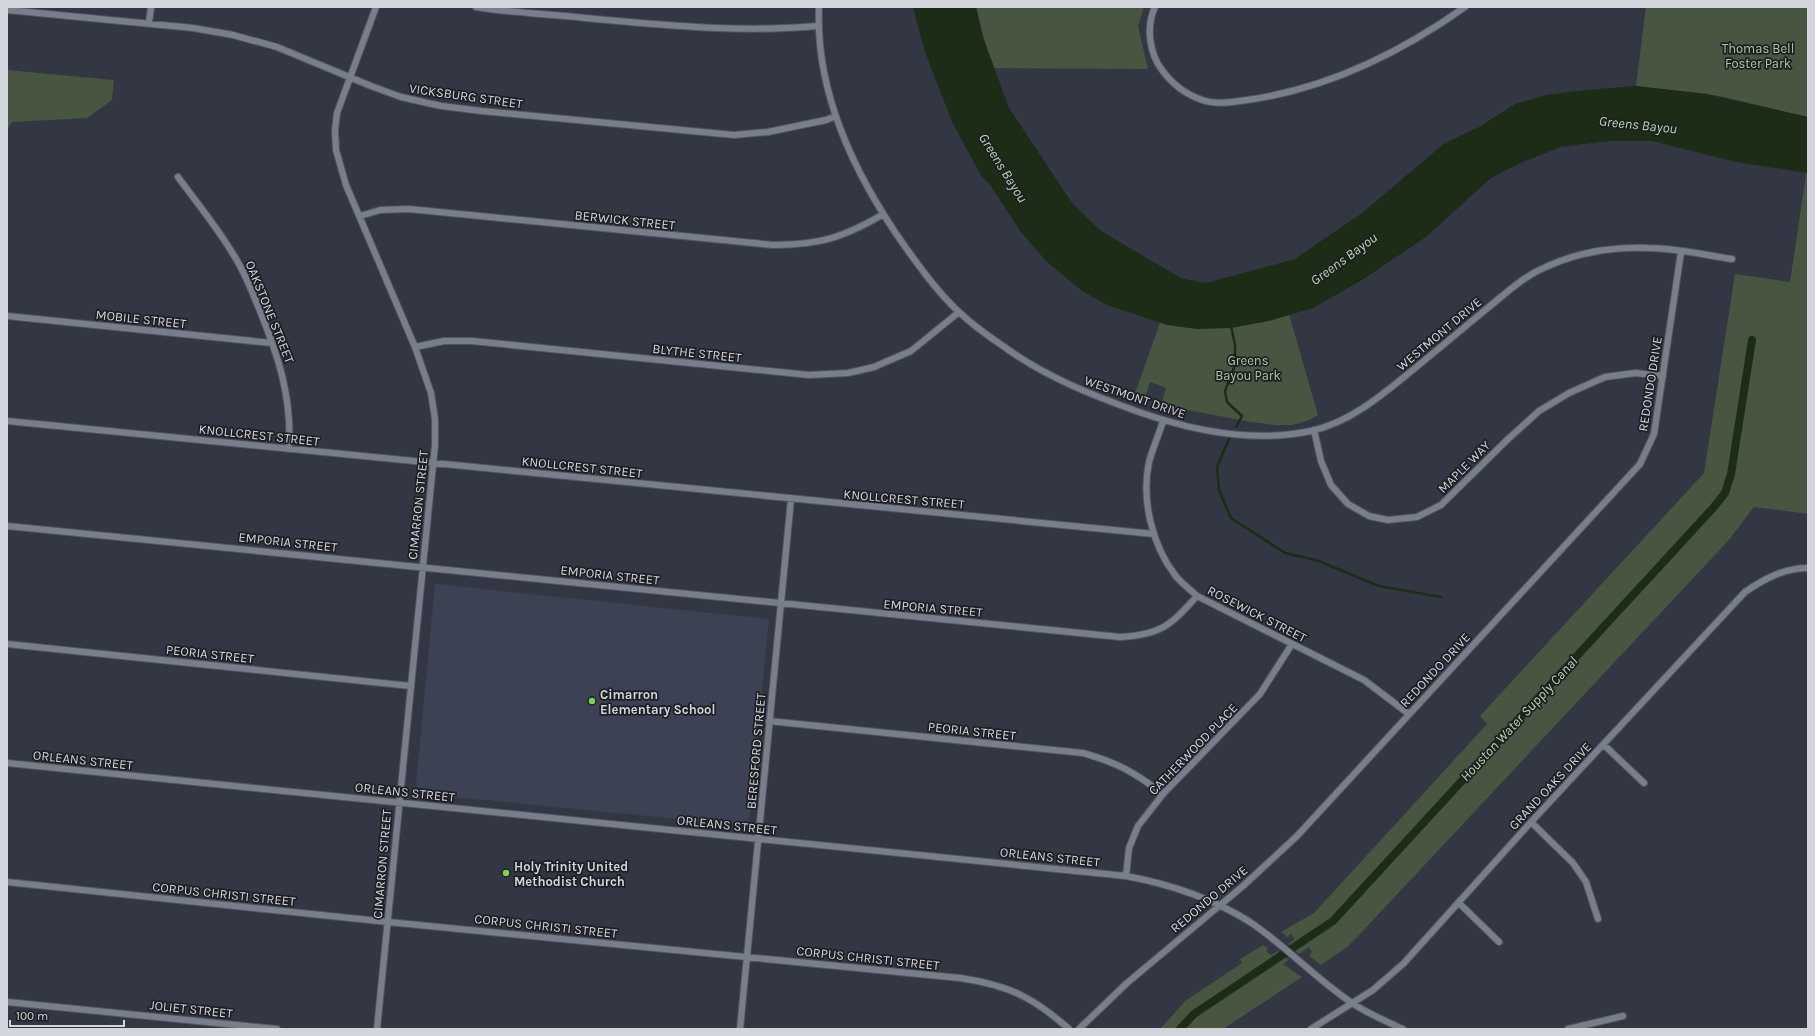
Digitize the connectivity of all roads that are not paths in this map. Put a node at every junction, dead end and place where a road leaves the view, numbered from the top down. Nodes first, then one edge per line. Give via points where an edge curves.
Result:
1 (151, 7) edge
2 (376, 7) edge
3 (476, 7) edge
4 (819, 7) edge
5 (1155, 7) edge
6 (1465, 7) edge
7 (7, 10) edge
8 (150, 23) junction
9 (818, 26) junction
10 (349, 77) junction
11 (836, 116) junction
12 (178, 177) dead end
13 (882, 214) junction
14 (360, 216) junction
15 (1681, 252) junction
16 (1732, 259) dead end
17 (959, 312) junction
18 (7, 316) edge
19 (272, 343) junction
20 (415, 347) junction
21 (1663, 376) junction
22 (7, 421) edge
23 (1163, 421) junction
24 (1314, 430) junction
25 (289, 449) junction
26 (433, 463) junction
27 (791, 500) junction
28 (7, 526) edge
29 (1154, 534) junction
30 (423, 567) junction
31 (1808, 568) edge
32 (1197, 596) junction
33 (781, 604) junction
34 (7, 644) edge
35 (1292, 644) junction
36 (411, 686) junction
37 (1409, 714) junction
38 (769, 721) junction
39 (1604, 745) junction
40 (7, 763) edge
41 (1644, 783) dead end
42 (1163, 794) junction
43 (399, 803) junction
44 (1531, 822) junction
45 (759, 840) junction
46 (1126, 876) junction
47 (7, 882) edge
48 (1459, 903) junction
49 (1219, 906) junction
50 (1598, 919) dead end
51 (388, 922) junction
52 (1499, 942) dead end
53 (747, 957) junction
54 (7, 1002) edge
55 (1352, 1003) junction
56 (1623, 1016) dead end
57 (277, 1029) edge
58 (377, 1029) edge
59 (740, 1029) edge
60 (1069, 1029) edge
61 (1079, 1029) edge
62 (1311, 1029) edge
63 (1403, 1029) edge
64 (1568, 1029) edge

1 - 8 street
2 - 10 street, CIMARRON STREET
3 - 9 street via 726,29
4 - 9 street, WESTMONT DRIVE
5 - 6 street via 1150,40 1158,65 1170,81 1188,94 1223,103 1302,89 1353,71 1401,48
7 - 8 street, VICKSBURG STREET
8 - 10 street, VICKSBURG STREET via 233,35 277,47
9 - 11 street, WESTMONT DRIVE via 825,73
10 - 11 street, VICKSBURG STREET via 401,97 441,106 702,133 734,135 768,132
10 - 14 street, CIMARRON STREET via 338,113 335,130 336,150 346,184
11 - 13 street, WESTMONT DRIVE via 862,179
12 - 19 street, OAKSTONE STREET via 234,254 248,281
13 - 14 street, BERWICK STREET via 856,230 827,240 800,245 773,245 409,209 380,210
13 - 17 street, WESTMONT DRIVE via 932,283
14 - 20 street, CIMARRON STREET
15 - 16 street, WESTMONT DRIVE
15 - 21 street, REDONDO DRIVE
15 - 24 street, WESTMONT DRIVE via 1652,248 1614,249 1579,255 1546,266 1519,282 1376,400 1349,417
17 - 20 street, BLYTHE STREET via 911,351 874,367 848,373 809,375 472,341 444,340
17 - 23 street, WESTMONT DRIVE via 1035,367 1071,386
18 - 19 street, MOBILE STREET
19 - 25 street, OAKSTONE STREET via 288,397
20 - 26 street, CIMARRON STREET via 431,393 435,445
21 - 24 street, MAPLE WAY via 1635,373 1605,377 1569,393 1539,411 1441,505 1417,517 1388,520 1369,516 1348,504 1331,485
21 - 37 street, REDONDO DRIVE via 1654,434 1640,464
22 - 25 street, KNOLLCREST STREET
23 - 24 street, WESTMONT DRIVE via 1242,436 1276,437
23 - 29 street, ROSEWICK STREET via 1149,462 1146,490
25 - 26 street, KNOLLCREST STREET
26 - 27 street, KNOLLCREST STREET
26 - 30 street, CIMARRON STREET
27 - 29 street, KNOLLCREST STREET
27 - 33 street, BERESFORD STREET
28 - 30 street, EMPORIA STREET
29 - 32 street, ROSEWICK STREET via 1175,576
30 - 33 street, EMPORIA STREET
30 - 36 street, CIMARRON STREET
31 - 39 street, GRAND OAKS DRIVE via 1786,571 1766,578 1745,592
32 - 33 street, EMPORIA STREET via 1176,619 1161,630 1138,636 1120,637
32 - 35 street, ROSEWICK STREET
33 - 38 street, BERESFORD STREET
34 - 36 street, PEORIA STREET
35 - 37 street, ROSEWICK STREET via 1364,680
35 - 42 street, CATHERWOOD PLACE via 1260,694
36 - 43 street, CIMARRON STREET
37 - 49 street, REDONDO DRIVE via 1308,825
38 - 42 street, PEORIA STREET via 1083,753 1108,760 1134,772
38 - 45 street, BERESFORD STREET
39 - 41 street
39 - 44 street, GRAND OAKS DRIVE
40 - 43 street, ORLEANS STREET
42 - 46 street, CATHERWOOD PLACE via 1138,826 1130,848
43 - 45 street, ORLEANS STREET
43 - 51 street, CIMARRON STREET
44 - 48 street, GRAND OAKS DRIVE
44 - 50 street via 1573,864 1586,882
45 - 46 street, ORLEANS STREET
45 - 53 street, BERESFORD STREET
46 - 49 street, ORLEANS STREET via 1158,882
47 - 51 street, CORPUS CHRISTI STREET
48 - 52 street
48 - 55 street, GRAND OAKS DRIVE via 1390,976
49 - 55 street, ORLEANS STREET via 1249,922 1282,946
49 - 61 street, REDONDO DRIVE via 1127,983
51 - 53 street, CORPUS CHRISTI STREET
51 - 58 street, CIMARRON STREET
53 - 59 street, BERESFORD STREET
53 - 60 street, CORPUS CHRISTI STREET via 989,982 1018,993 1048,1011
54 - 57 street, JOLIET STREET
55 - 62 street, GRAND OAKS DRIVE
55 - 63 street, ORLEANS STREET via 1377,1018
56 - 64 street

